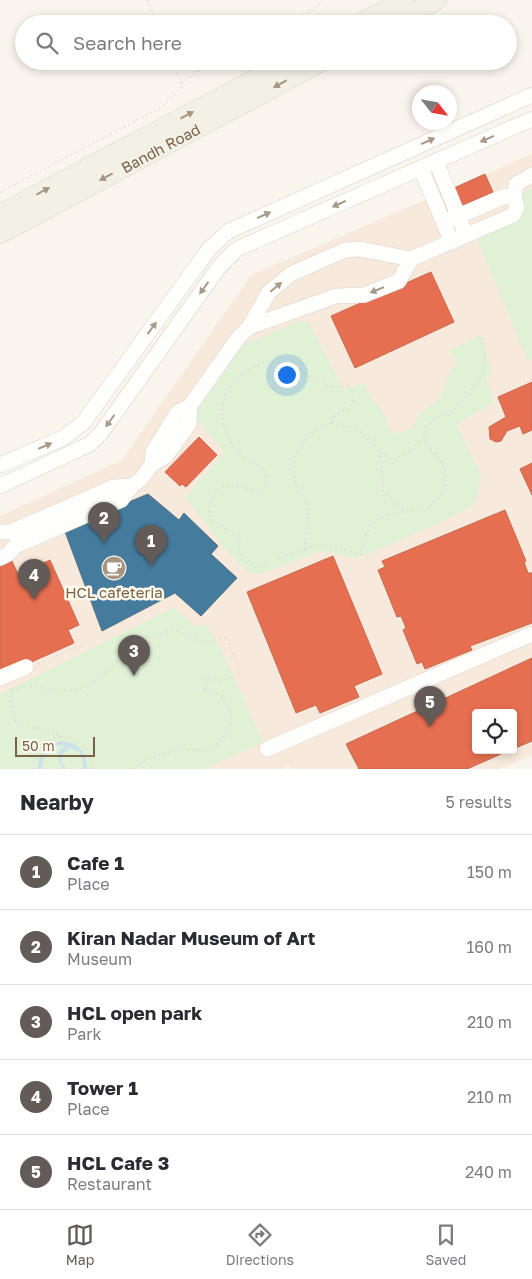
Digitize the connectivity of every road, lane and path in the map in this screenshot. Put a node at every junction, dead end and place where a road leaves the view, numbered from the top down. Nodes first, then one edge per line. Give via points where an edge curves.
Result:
1 (148, 0) edge
2 (324, 0) edge
3 (404, 0) edge
4 (437, 0) edge
5 (154, 15) edge
6 (302, 15) edge
7 (376, 15) edge
8 (410, 15) edge
9 (175, 70) edge
10 (200, 70) edge
11 (272, 70) edge
12 (306, 70) edge
13 (182, 84) junction
14 (532, 95) edge
15 (532, 119) edge
16 (396, 156) junction
17 (436, 162) junction
18 (421, 169) junction
19 (405, 175) junction
20 (532, 175) edge
21 (0, 192) edge
22 (514, 197) junction
23 (0, 214) edge
24 (451, 219) junction
25 (0, 234) edge
26 (466, 235) junction
27 (452, 242) junction
28 (411, 259) junction
29 (249, 327) junction
30 (481, 336) dead end
31 (332, 423) junction
32 (423, 439) junction
33 (379, 453) junction
34 (0, 465) edge
35 (0, 486) edge
36 (405, 510) junction
37 (9, 537) edge
38 (305, 549) junction
39 (0, 558) edge
40 (532, 634) edge
41 (88, 643) dead end
42 (30, 667) joint
43 (202, 679) dead end
44 (207, 680) junction
45 (6, 681) edge
46 (200, 689) dead end
47 (11, 690) junction
48 (205, 690) junction
49 (63, 737) junction
50 (267, 749) dead end
51 (34, 769) edge
52 (91, 769) edge
53 (132, 769) edge

1 - 5 path
2 - 6 path via 311,12
3 - 7 main road
4 - 8 main road
9 - 13 path
10 - 13 path
23 -> 11 main road, Bandh Road
12 -> 25 main road, Bandh Road
13 - 21 path via 170,100 150,115
16 -> 14 street
15 -> 17 street
16 - 19 street
34 -> 16 street via 63,438 83,423 209,249 229,231
17 - 18 street
17 - 24 street
18 - 19 street
18 - 24 street
19 -> 35 street via 237,249 219,267 101,433 90,444
20 - 22 street via 516,184
22 - 24 street via 505,196
22 - 26 street via 517,207 513,215
24 - 26 street
24 - 27 street
26 - 27 street
27 - 28 street
28 -> 29 street via 399,281 364,295 336,296
29 -> 28 street via 269,292 291,274 345,250 360,249
29 - 37 street via 190,406 178,412 153,452 152,464 121,500
30 - 32 path via 485,361 479,381 457,408 435,417 426,428
31 - 33 path via 359,430
31 - 38 path via 308,435 296,454 294,476 308,517
31 - 38 path via 333,416 350,408 354,401 349,384 328,386 289,364 273,362 254,366 233,382 222,406 228,440 243,458 260,466 267,481 263,490 252,491 228,485 220,489 209,505 211,520 240,538 239,554 254,568
32 - 33 path via 400,457 393,459
32 - 36 path via 447,472 443,491 429,507
33 - 36 path via 383,491
36 - 38 path via 391,512 377,520 368,532 360,554 322,545
37 - 39 street via 8,554
40 - 50 street
41 - 42 path
42 - 45 street
43 - 44 path
44 - 47 path via 242,675 227,637 200,641 178,631 137,641 107,673 81,688 52,691 29,685
44 - 48 path
45 - 47 path
46 - 48 path
47 - 49 path via 12,714 19,725 47,729
48 - 53 path via 217,693 229,706 232,724 223,740 208,748 178,750
49 - 51 path via 54,738 42,746 35,758
49 - 52 path via 74,739 85,748

